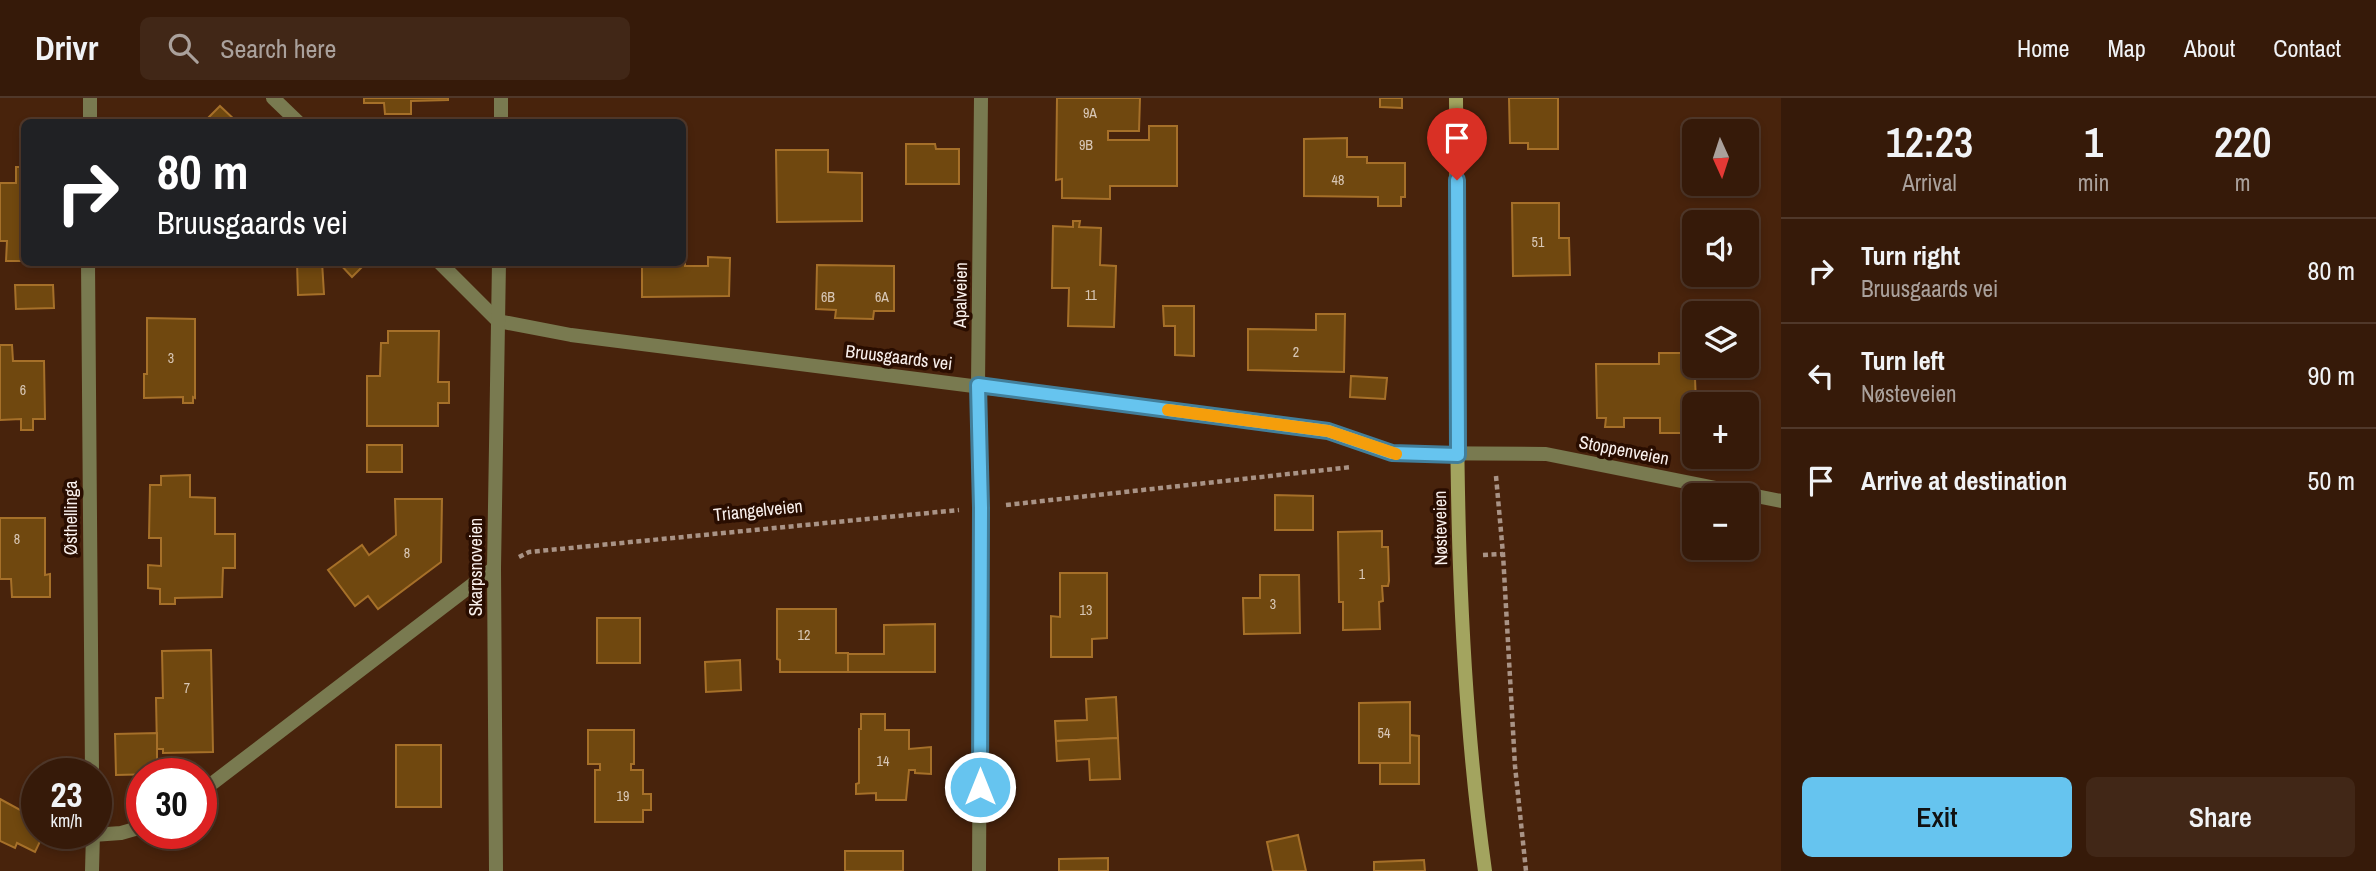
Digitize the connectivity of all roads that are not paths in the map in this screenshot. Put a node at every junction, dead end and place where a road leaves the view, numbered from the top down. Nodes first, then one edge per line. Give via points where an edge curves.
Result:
1 (90, 98) edge
2 (273, 98) edge
3 (501, 98) edge
4 (981, 98) edge
5 (1456, 98) edge
6 (90, 119) edge
7 (295, 119) edge
8 (500, 119) edge
9 (88, 266) edge
10 (443, 266) edge
11 (499, 266) edge
12 (498, 321) junction
13 (978, 385) junction
14 (1458, 455) junction
15 (1781, 501) edge
16 (494, 568) junction
17 (92, 758) edge
18 (217, 780) edge
19 (93, 849) edge
20 (92, 871) edge
21 (496, 871) edge
22 (979, 871) edge
23 (1485, 871) edge

1 - 6 street
2 - 7 street
3 - 8 street
4 - 13 street, Apalveien
5 - 14 main road, Nøsteveien
9 - 17 street, Østhellinga
10 - 12 street
11 - 12 street, Skarpsnoveien
12 - 13 street, Bruusgaards vei via 625,343
12 - 16 street, Skarpsnoveien
13 - 14 street, Bruusgaards vei via 1328,431 1392,453
13 - 22 street, Apalveien
14 - 15 street, Stoppenveien via 1546,454
14 - 23 main road, Nøsteveien via 1465,678
16 - 18 street
16 - 21 street, Skarpsnoveien
19 - 20 street

